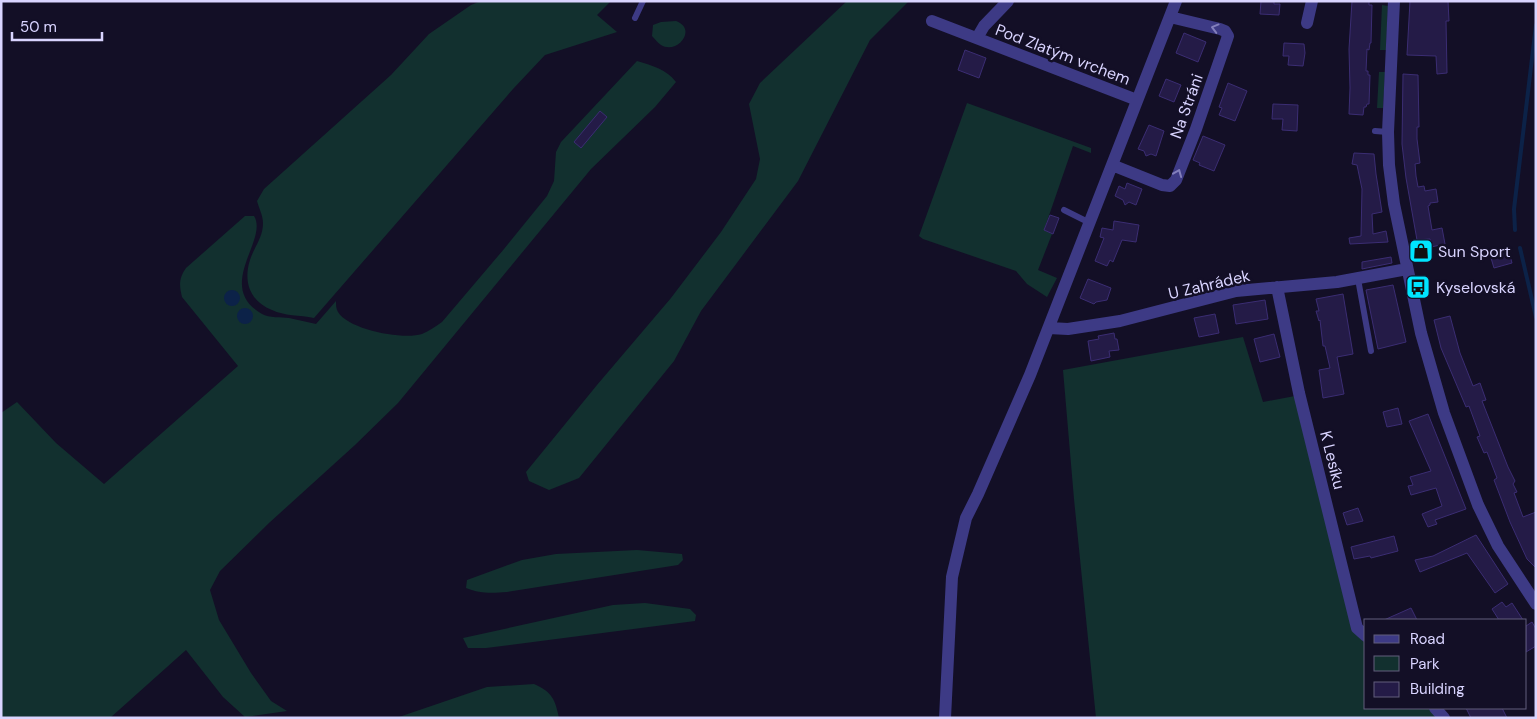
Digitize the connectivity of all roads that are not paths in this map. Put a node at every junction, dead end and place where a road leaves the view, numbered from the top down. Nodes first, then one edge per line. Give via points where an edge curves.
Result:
1 (643, 1) edge
2 (1008, 1) edge
3 (1176, 1) edge
4 (1312, 1) edge
5 (1394, 1) edge
6 (1170, 17) junction
7 (635, 18) dead end
8 (932, 21) dead end
9 (1307, 23) dead end
10 (977, 38) junction
11 (1137, 100) junction
12 (1112, 165) junction
13 (1064, 210) dead end
14 (1090, 223) junction
15 (1407, 269) junction
16 (1358, 279) junction
17 (1277, 287) junction
18 (1049, 328) junction
19 (1371, 351) dead end
20 (1536, 604) edge
21 (1364, 634) edge
22 (945, 718) edge

1 - 7 lane
2 - 10 street, Pod Zlatým vrchem
3 - 6 street
4 - 9 street
5 - 15 street via 1382,132
6 - 11 street
12 -> 6 street, Na Stráni via 1162,185 1170,186 1176,180 1228,36 1220,29
8 - 10 street, Pod Zlatým vrchem
10 - 11 street, Pod Zlatým vrchem
11 - 12 street
12 - 14 street
13 - 14 lane
14 - 18 street
15 - 16 street, U Zahrádek
15 - 20 street via 1416,281 1422,340 1434,383 1471,487 1494,539
16 - 17 street, U Zahrádek
16 - 19 lane
17 - 18 street, U Zahrádek via 1223,294 1120,321 1068,329
17 - 21 street, K Lesíku via 1299,392 1358,628
18 - 22 street via 966,518 952,577

